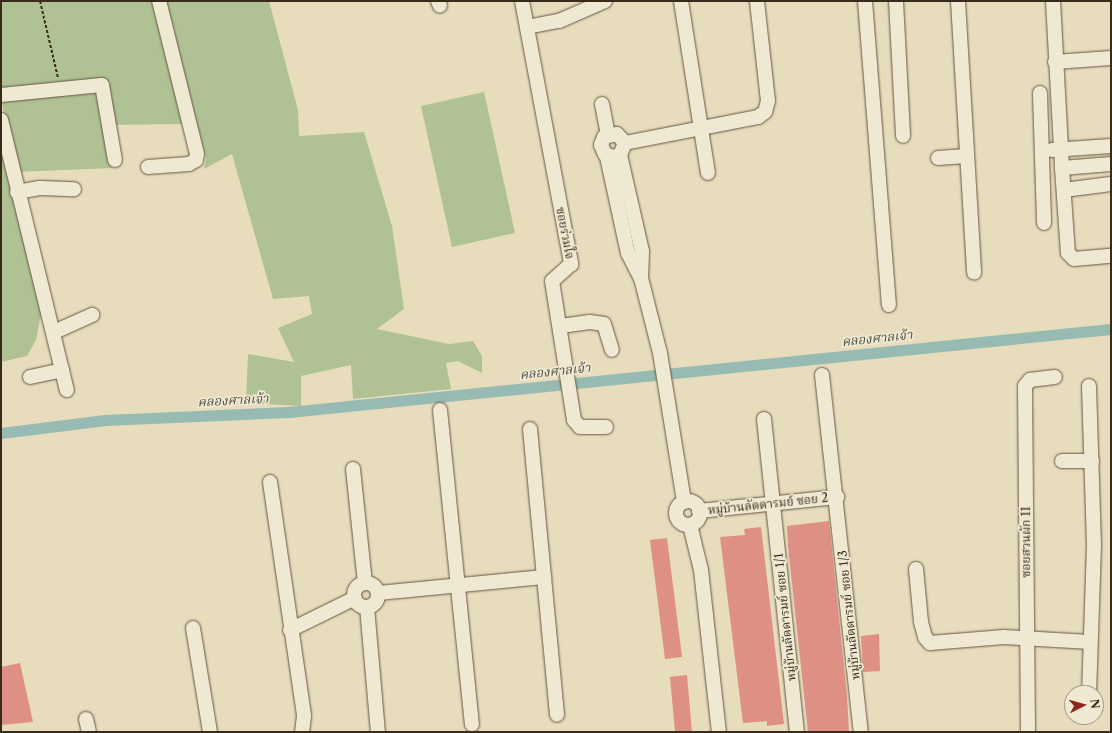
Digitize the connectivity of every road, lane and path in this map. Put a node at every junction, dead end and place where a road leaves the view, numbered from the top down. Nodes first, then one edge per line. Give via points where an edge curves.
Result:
1 (40, 1) edge
2 (159, 1) edge
3 (522, 1) edge
4 (605, 1) edge
5 (681, 1) edge
6 (757, 1) edge
7 (865, 1) edge
8 (896, 1) edge
9 (958, 1) edge
10 (1053, 1) edge
11 (527, 27) junction
12 (1111, 58) edge
13 (1055, 62) junction
14 (60, 88) junction
15 (1040, 93) dead end
16 (1, 95) edge
17 (602, 104) dead end
18 (1, 120) edge
19 (699, 127) junction
20 (608, 134) junction
21 (903, 136) dead end
22 (1111, 146) edge
23 (1060, 150) junction
24 (1042, 151) junction
25 (617, 152) junction
26 (966, 156) junction
27 (938, 158) dead end
28 (115, 160) dead end
29 (1111, 164) edge
30 (148, 167) dead end
31 (1062, 168) junction
32 (708, 173) dead end
33 (1111, 184) edge
34 (74, 189) dead end
35 (1064, 190) junction
36 (18, 192) junction
37 (1044, 223) dead end
38 (1111, 256) edge
39 (974, 273) dead end
40 (889, 305) dead end
41 (92, 315) dead end
42 (561, 326) junction
43 (54, 332) junction
44 (612, 350) dead end
45 (62, 370) junction
46 (822, 375) dead end
47 (30, 377) dead end
48 (1055, 377) dead end
49 (1089, 386) dead end
50 (67, 390) dead end
51 (440, 410) dead end
52 (764, 419) dead end
53 (530, 428) dead end
54 (606, 428) dead end
55 (1062, 461) dead end
56 (1092, 461) junction
57 (353, 469) dead end
58 (270, 482) dead end
59 (837, 498) junction
60 (684, 502) junction
61 (774, 503) junction
62 (699, 511) junction
63 (690, 525) junction
64 (916, 569) dead end
65 (544, 577) junction
66 (365, 583) junction
67 (458, 585) junction
68 (378, 593) junction
69 (355, 598) junction
70 (367, 607) junction
71 (193, 628) dead end
72 (290, 630) junction
73 (1026, 637) junction
74 (1090, 642) junction
75 (1089, 685) edge
76 (557, 715) dead end
77 (472, 724) dead end
78 (210, 732) edge
79 (302, 732) edge
80 (378, 732) edge
81 (719, 732) edge
82 (797, 732) edge
83 (861, 732) edge
84 (1028, 732) edge

1 - 14 path
2 - 30 street via 196,160 189,164
3 - 11 street, ซอยร่วมใจ
4 - 11 street via 559,21
5 - 19 street
6 - 19 street via 768,101 765,112 758,117
7 - 40 street
8 - 21 street
9 - 26 street
10 - 13 street
11 - 42 street, ซอยร่วมใจ via 570,264 552,281
12 - 13 street
13 - 23 street
14 - 16 street
14 - 28 street via 104,87
15 - 24 street
17 - 20 street
18 - 36 street
19 - 25 street
19 - 32 street
20 - 25 street via 617,134
20 - 25 street via 601,146
22 - 23 street
23 - 24 street
23 - 31 street
24 - 37 street
25 - 60 street via 628,253 641,278 660,353
26 - 27 street
26 - 39 street
29 - 31 street
31 - 35 street
33 - 35 street
34 - 36 street via 40,188
35 - 38 street via 1070,256
36 - 43 street
41 - 43 street
42 - 44 street via 590,322 604,324
42 - 54 street, ซอยร่วมใจ via 577,425
43 - 45 street
45 - 47 street
45 - 50 street
46 - 59 street, หมู่บ้านลัดดารมย์ ซอย 1/3
48 - 73 street, ซอยสวนผัก 11 via 1030,380 1025,386
49 - 56 street
51 - 67 street
52 - 61 street, หมู่บ้านลัดดารมย์ ซอย 1/1
53 - 65 street
55 - 56 street
56 - 74 street
57 - 66 street
58 - 72 street
59 - 61 street, หมู่บ้านลัดดารมย์ ซอย 2
59 - 83 street, หมู่บ้านลัดดารมย์ ซอย 1/3
60 - 62 street via 694,503
60 - 63 street via 676,514 681,523
61 - 62 street, หมู่บ้านลัดดารมย์ ซอย 2
61 - 82 street, หมู่บ้านลัดดารมย์ ซอย 1/1
62 - 63 street via 698,520
63 - 81 street via 701,570
64 - 73 street via 926,641
65 - 67 street
65 - 76 street
66 - 68 street via 374,585
66 - 69 street via 358,587
67 - 68 street
67 - 77 street
68 - 70 street via 376,603
69 - 70 street
69 - 72 street
70 - 80 street
71 - 78 street
72 - 79 street via 304,716
73 - 74 street
73 - 84 street, ซอยสวนผัก 11
74 - 75 street

